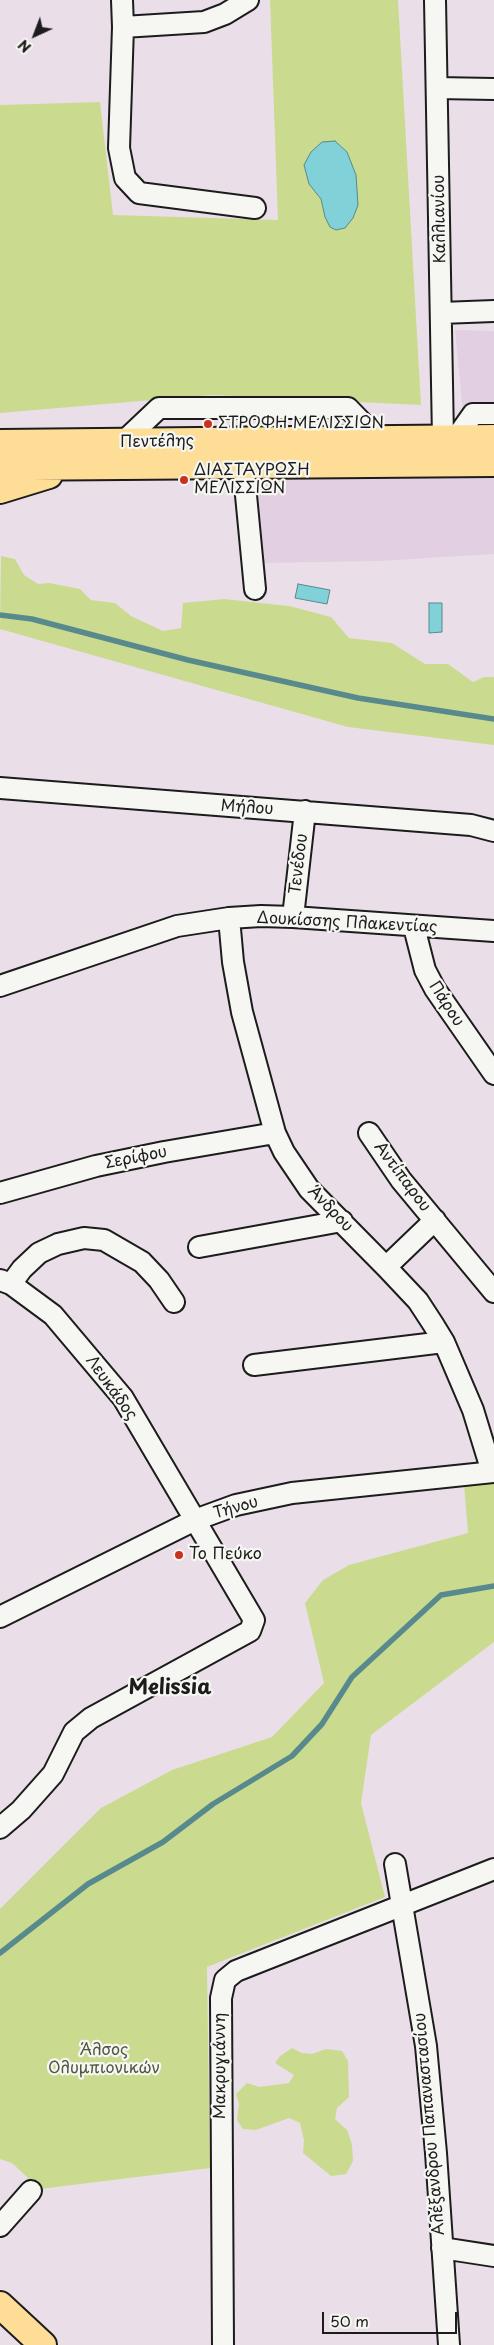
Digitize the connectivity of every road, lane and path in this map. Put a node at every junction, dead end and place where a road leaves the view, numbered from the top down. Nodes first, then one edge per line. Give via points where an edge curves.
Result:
1 (122, 0) edge
2 (248, 0) edge
3 (435, 0) edge
4 (123, 27) junction
5 (437, 88) junction
6 (494, 89) edge
7 (255, 208) dead end
8 (494, 311) edge
9 (441, 314) junction
10 (494, 414) edge
11 (450, 438) junction
12 (494, 438) edge
13 (378, 439) junction
14 (0, 443) edge
15 (122, 443) junction
16 (494, 463) edge
17 (243, 464) junction
18 (79, 466) junction
19 (0, 467) edge
20 (0, 490) edge
21 (255, 589) dead end
22 (0, 788) edge
23 (305, 811) junction
24 (494, 831) edge
25 (293, 917) junction
26 (229, 918) junction
27 (414, 927) junction
28 (494, 931) edge
29 (0, 986) edge
30 (494, 1074) edge
31 (275, 1133) junction
32 (369, 1133) dead end
33 (0, 1193) edge
34 (436, 1220) junction
35 (342, 1222) junction
36 (199, 1247) dead end
37 (386, 1267) junction
38 (5, 1282) edge
39 (494, 1292) edge
40 (174, 1302) dead end
41 (444, 1342) junction
42 (254, 1365) dead end
43 (493, 1472) edge
44 (195, 1520) junction
45 (0, 1617) edge
46 (0, 1828) edge
47 (395, 1864) dead end
48 (494, 1869) edge
49 (403, 1904) junction
50 (31, 2191) dead end
51 (0, 2226) edge
52 (442, 2248) junction
53 (494, 2256) edge
54 (0, 2305) edge
55 (0, 2329) edge
56 (18, 2345) edge
57 (43, 2345) edge
58 (223, 2345) edge
59 (449, 2345) edge

1 - 4 street
2 - 4 street via 204,22
3 - 5 street, Καλλιανίου
4 - 7 street via 119,148 125,178 139,193
5 - 6 street
5 - 9 street, Καλλιανίου
8 - 9 street
9 - 11 street, Καλλιανίου
10 - 11 street via 474,414
11 - 12 main road, Πεντέλης
11 - 13 main road, Πεντέλης
13 - 15 main road, Πεντέλης
13 - 15 street via 348,408 159,408
14 - 15 main road, Πεντέλης
16 - 17 main road, Πεντέλης
17 - 18 main road, Πεντέλης
17 - 21 street
18 - 19 main road, Πεντέλης
18 - 20 main road
22 - 23 street, Μήλου
23 - 24 street, Μήλου via 471,825
23 - 25 street, Τενέδου
25 - 26 street, Δουκίσσης Πλακεντίας
25 - 27 street, Δουκίσσης Πλακεντίας
26 - 29 street, Δουκίσσης Πλακεντίας via 177,926
26 - 31 street, Άνδρου via 242,1012
27 - 28 street, Δουκίσσης Πλακεντίας
27 - 30 street, Πάρου via 435,989
31 - 33 street, Σερίφου via 96,1166
31 - 35 street, Άνδρου via 309,1189
32 - 34 street, Αντίπαρου via 401,1180
34 - 37 street, Αντίπαρου
34 - 39 street, Αντίπαρου
35 - 36 street
35 - 37 street, Άνδρου
37 - 41 street, Άνδρου via 418,1301
38 - 40 street via 40,1253 58,1244 84,1238 104,1240 142,1262
38 - 44 street, Λευκάδος via 53,1315 105,1375 123,1398
41 - 42 street
41 - 43 street, Άνδρου via 473,1410
43 - 44 street, Τήνου via 292,1494 236,1505
44 - 45 street, Τήνου
44 - 46 street, Λευκάδος via 254,1620 250,1631 91,1718 74,1732 53,1774
47 - 49 street, Αλέξανδρου Παπαναστασίου
48 - 49 street, Μακρυγιάννη
49 - 52 street, Αλέξανδρου Παπαναστασίου via 426,2046
49 - 58 street, Μακρυγιάννη via 236,1971 226,1980 221,1998
50 - 51 street
52 - 53 street
52 - 59 street, Αλέξανδρου Παπαναστασίου
54 - 57 main road
55 - 56 main road

